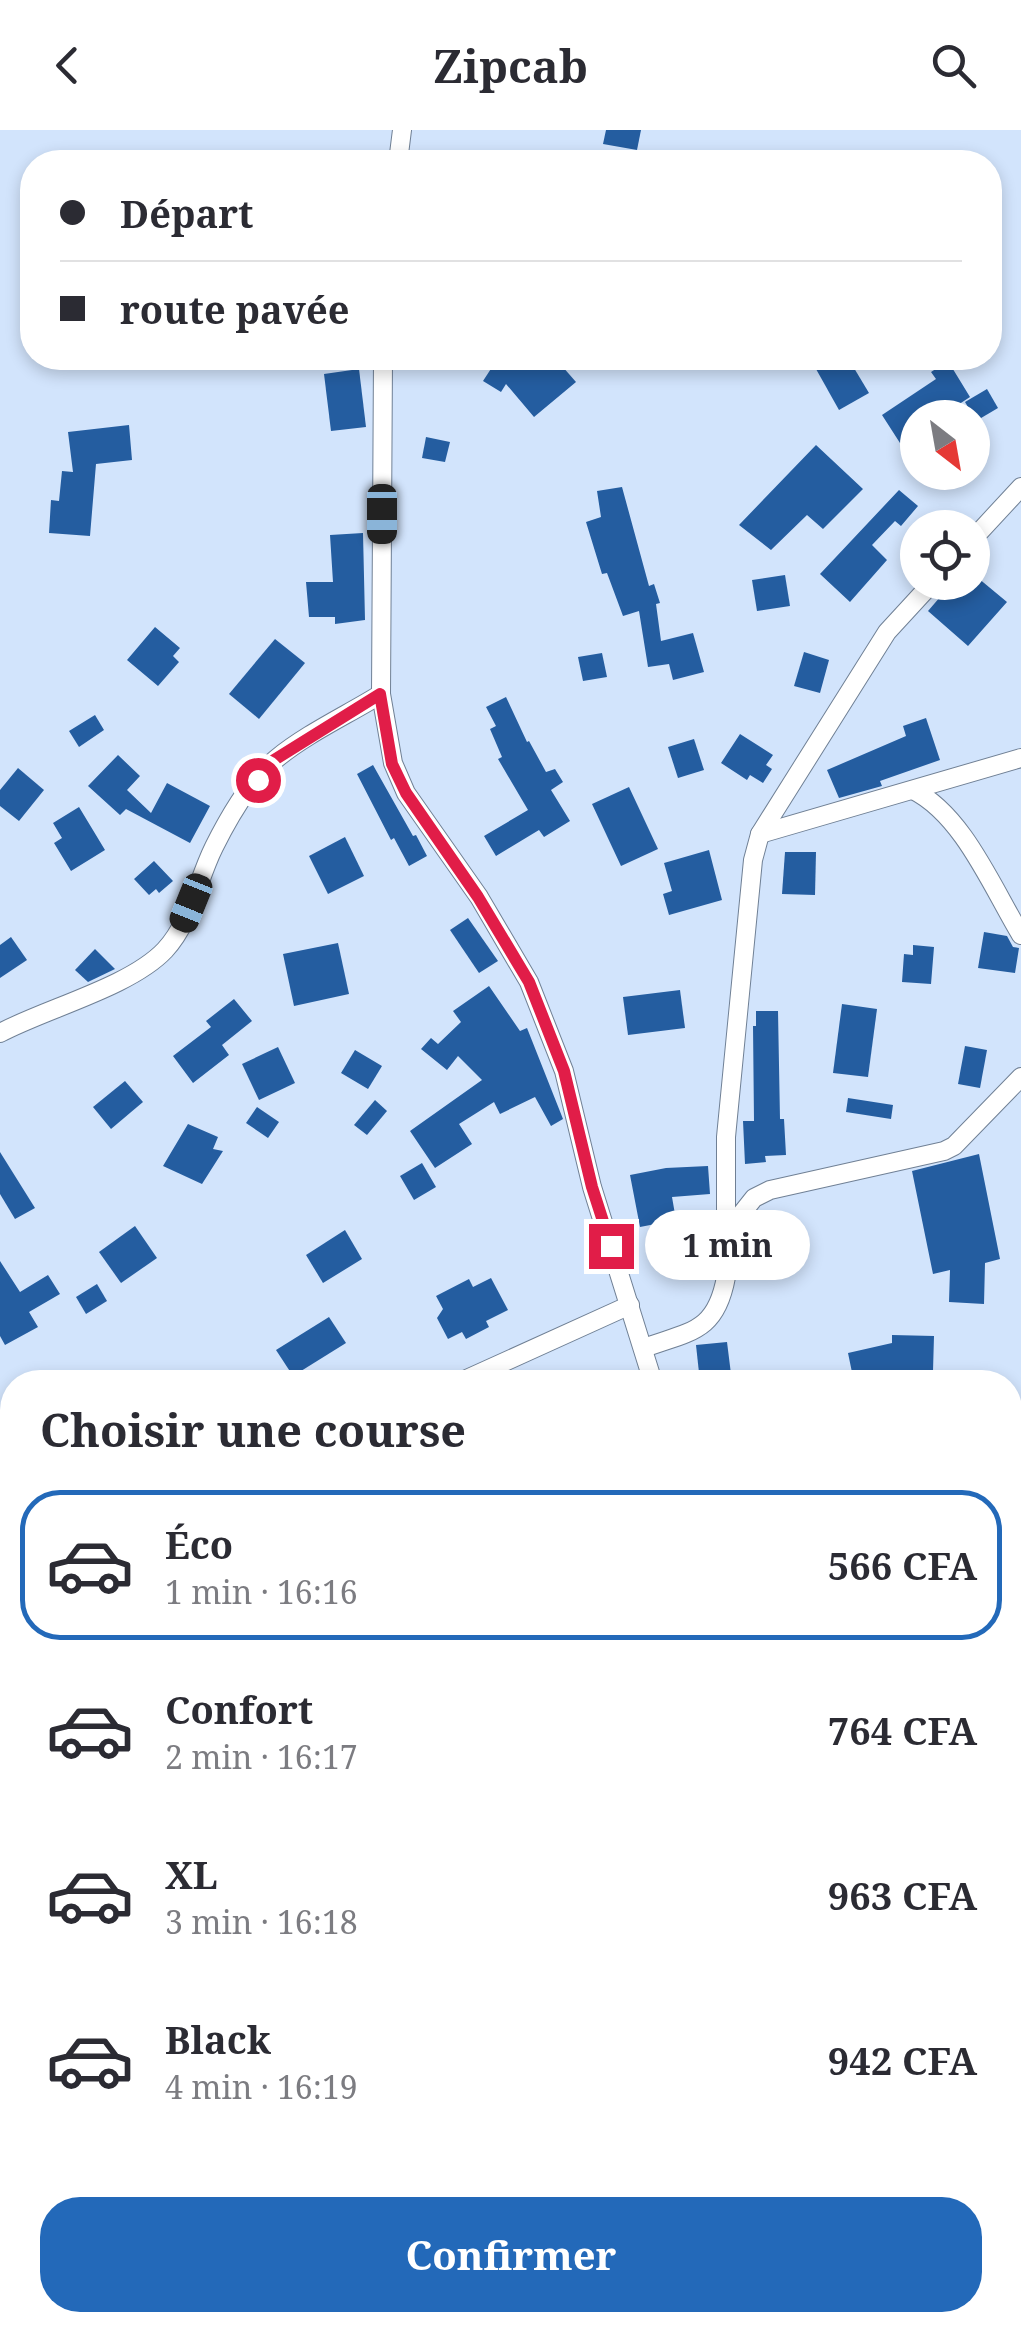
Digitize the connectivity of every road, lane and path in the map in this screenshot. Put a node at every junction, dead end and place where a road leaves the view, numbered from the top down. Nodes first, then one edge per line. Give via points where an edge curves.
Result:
1 (383, 370) edge
2 (1021, 487) edge
3 (990, 521) edge
4 (916, 600) edge
5 (380, 694) junction
6 (1021, 758) edge
7 (913, 790) junction
8 (760, 834) junction
9 (1021, 935) edge
10 (0, 1032) edge
11 (1021, 1076) edge
12 (726, 1232) junction
13 (630, 1305) junction
14 (644, 1348) junction
15 (486, 1370) edge
16 (650, 1370) edge

1 - 5 street
2 - 3 street
4 - 8 street via 887,632
5 - 10 street via 274,760 240,801 180,931 162,953 101,990
5 - 13 street via 392,764 406,793 529,982 564,1071
6 - 7 street
7 - 8 street
7 - 9 street via 950,816
8 - 12 street via 726,1137
11 - 12 street via 954,1146 770,1190 754,1198
12 - 14 street via 726,1277 717,1311 698,1328
13 - 14 street
13 - 15 street
14 - 16 street

